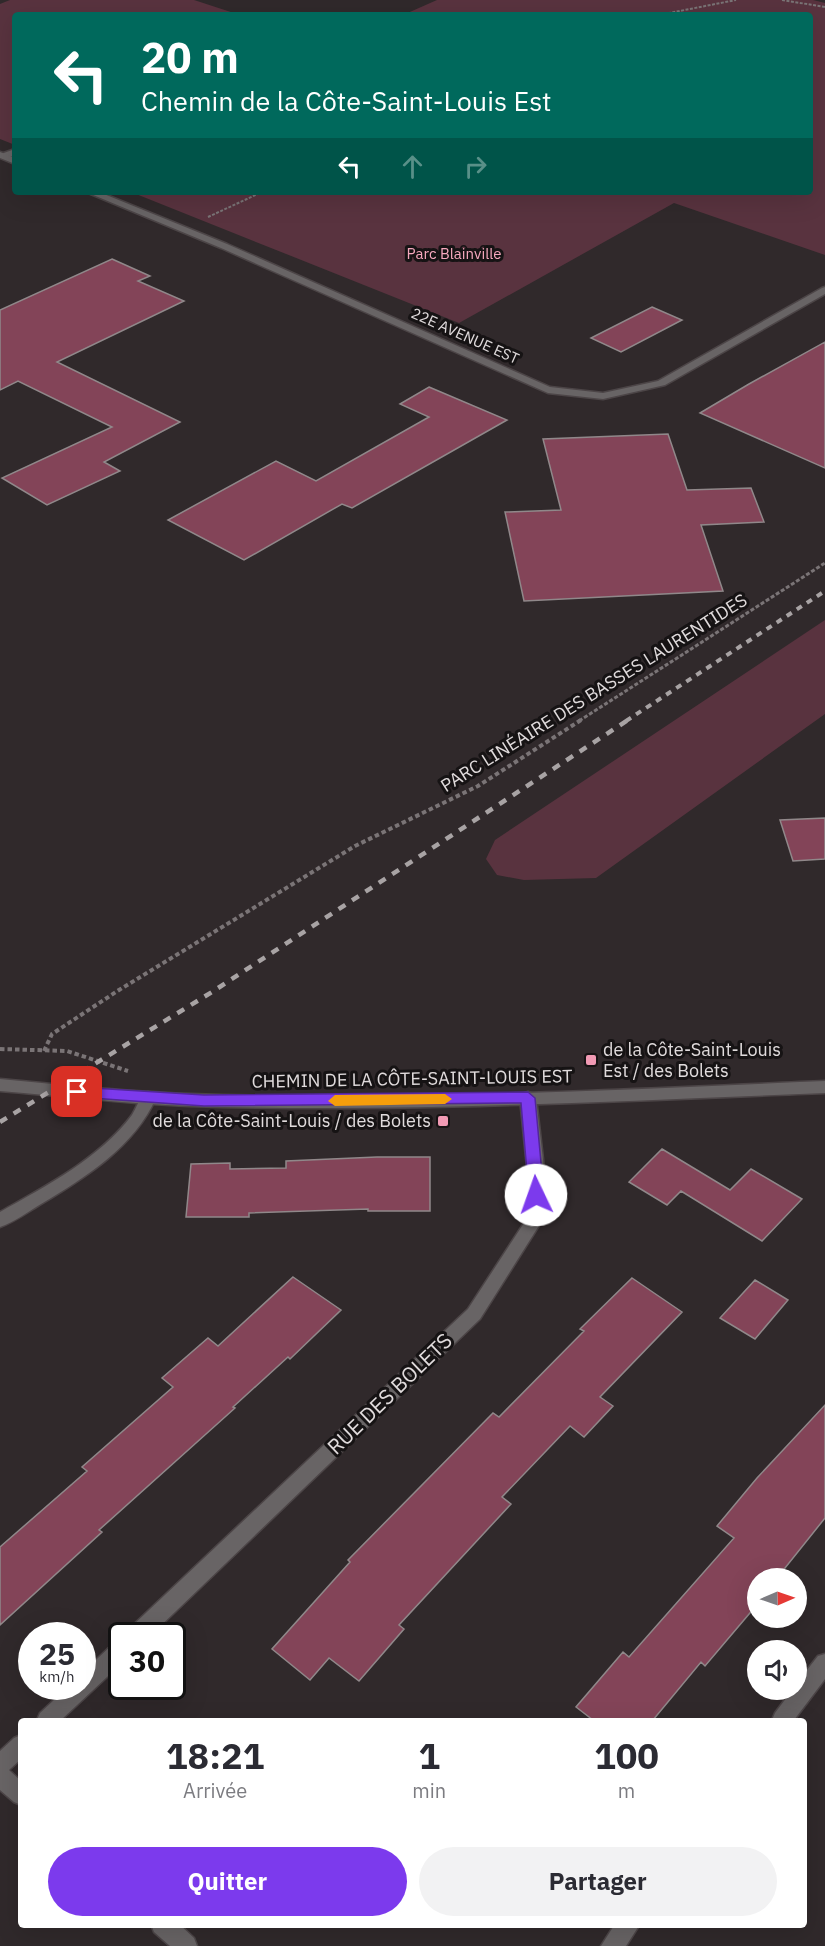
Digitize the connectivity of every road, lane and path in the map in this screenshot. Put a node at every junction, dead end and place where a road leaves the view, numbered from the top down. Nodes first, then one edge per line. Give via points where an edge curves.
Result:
1 (736, 0) edge
2 (782, 0) edge
3 (825, 7) edge
4 (674, 12) edge
5 (98, 195) edge
6 (255, 195) edge
7 (182, 229) junction
8 (825, 290) edge
9 (825, 563) edge
10 (0, 1049) edge
11 (44, 1051) junction
12 (135, 1072) dead end
13 (0, 1085) edge
14 (825, 1087) edge
15 (148, 1098) junction
16 (528, 1098) junction
17 (0, 1220) edge
18 (151, 1622) edge
19 (108, 1662) edge
20 (825, 1663) edge
21 (49, 1718) edge
22 (784, 1718) edge
23 (18, 1748) edge
24 (0, 1765) edge
25 (0, 1776) edge
26 (18, 1792) edge
27 (166, 1928) edge
28 (625, 1928) edge
29 (186, 1946) edge
30 (612, 1946) edge

1 - 4 path
2 - 3 path
5 - 7 street, 22E AVENUE EST
6 - 7 path
7 - 8 street, 22E AVENUE EST via 548,390 603,396 661,383
9 - 11 path, PARC LINÉAIRE DES BASSES LAURENTIDES via 478,786 355,846 89,1009 52,1034
10 - 11 path
11 - 12 path via 78,1053
13 - 15 street, CHEMIN DE LA CÔTE-SAINT-LOUIS EST
14 - 16 street, CHEMIN DE LA CÔTE-SAINT-LOUIS EST
15 - 16 street, CHEMIN DE LA CÔTE-SAINT-LOUIS EST
15 - 17 street via 144,1111 125,1135 65,1180
16 - 18 street, RUE DES BOLETS via 536,1180 532,1224 474,1314
19 - 21 street
20 - 22 street
23 - 24 street
25 - 26 street
27 - 29 street
28 - 30 street

